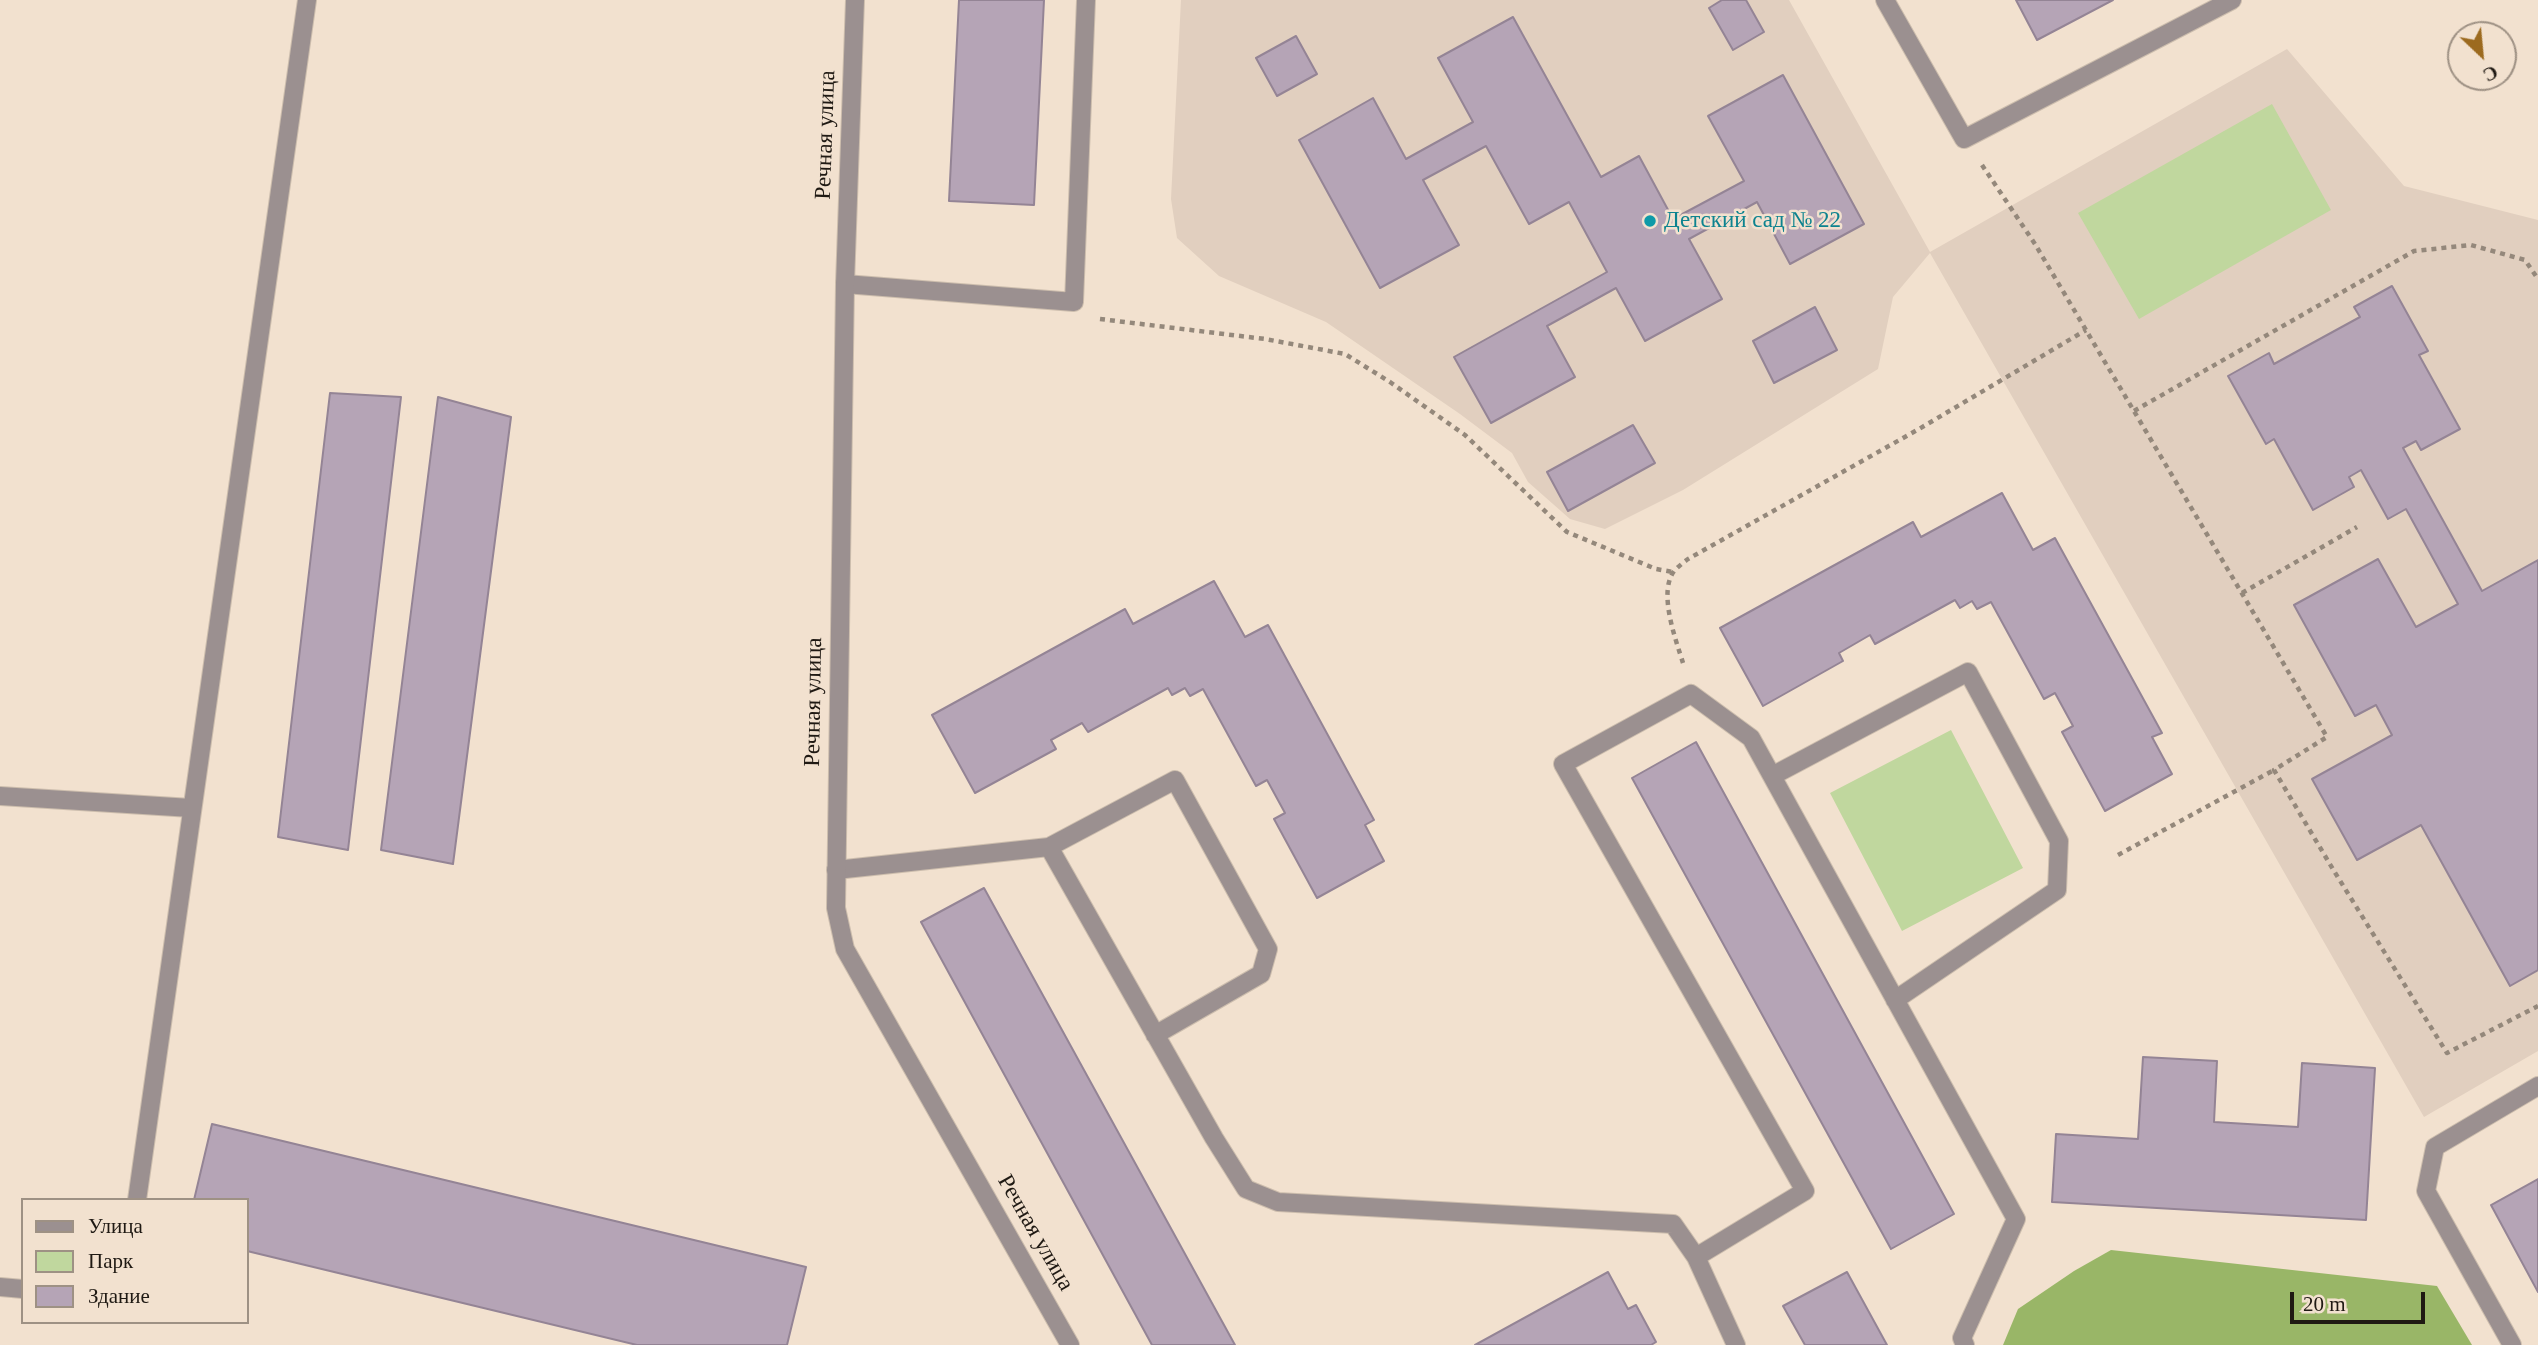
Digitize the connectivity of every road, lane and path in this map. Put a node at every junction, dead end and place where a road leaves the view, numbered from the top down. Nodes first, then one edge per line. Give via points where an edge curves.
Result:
1 (307, 0) edge
2 (856, 0) edge
3 (1086, 0) edge
4 (1885, 0) edge
5 (2232, 0) edge
6 (1964, 139) junction
7 (2538, 279) edge
8 (845, 284) junction
9 (1098, 319) dead end
10 (2086, 330) junction
11 (2134, 411) junction
12 (2357, 527) dead end
13 (1673, 572) junction
14 (2242, 593) junction
15 (1691, 694) junction
16 (2274, 770) junction
17 (1772, 776) junction
18 (0, 796) edge
19 (191, 808) junction
20 (1049, 847) junction
21 (2119, 855) dead end
22 (836, 870) junction
23 (1895, 1000) junction
24 (2538, 1006) edge
25 (1155, 1034) junction
26 (2538, 1086) edge
27 (137, 1198) edge
28 (1696, 1257) junction
29 (0, 1287) edge
30 (21, 1289) edge
31 (1070, 1345) edge
32 (1736, 1345) edge
33 (1965, 1345) edge
34 (2512, 1345) edge

1 - 19 street
2 - 8 street, Речная улица
3 - 8 street via 1074,302
4 - 6 street
5 - 6 street
6 - 10 path
7 - 11 path via 2525,260 2471,245 2414,251
8 - 22 street, Речная улица
9 - 13 path via 1265,339 1345,354 1465,436 1567,533
10 - 11 path
10 - 13 path via 1688,559
11 - 14 path
12 - 14 path
13 - 15 path via 1667,596
14 - 16 path via 2327,737
15 - 17 street via 1751,738
15 - 28 street via 1563,764 1805,1191
16 - 21 path
16 - 24 path via 2447,1053
17 - 23 street
17 - 23 street via 1968,673 2059,841 2057,890
18 - 19 street
19 - 27 street
20 - 22 street
20 - 25 street
20 - 25 street via 1175,780 1268,949 1261,974
22 - 31 street, Речная улица via 836,908 845,949
23 - 33 street via 2015,1219 1962,1338
25 - 28 street via 1245,1189 1256,1194 1278,1202 1672,1224
26 - 34 street via 2435,1147 2426,1191
28 - 32 street
29 - 30 street

